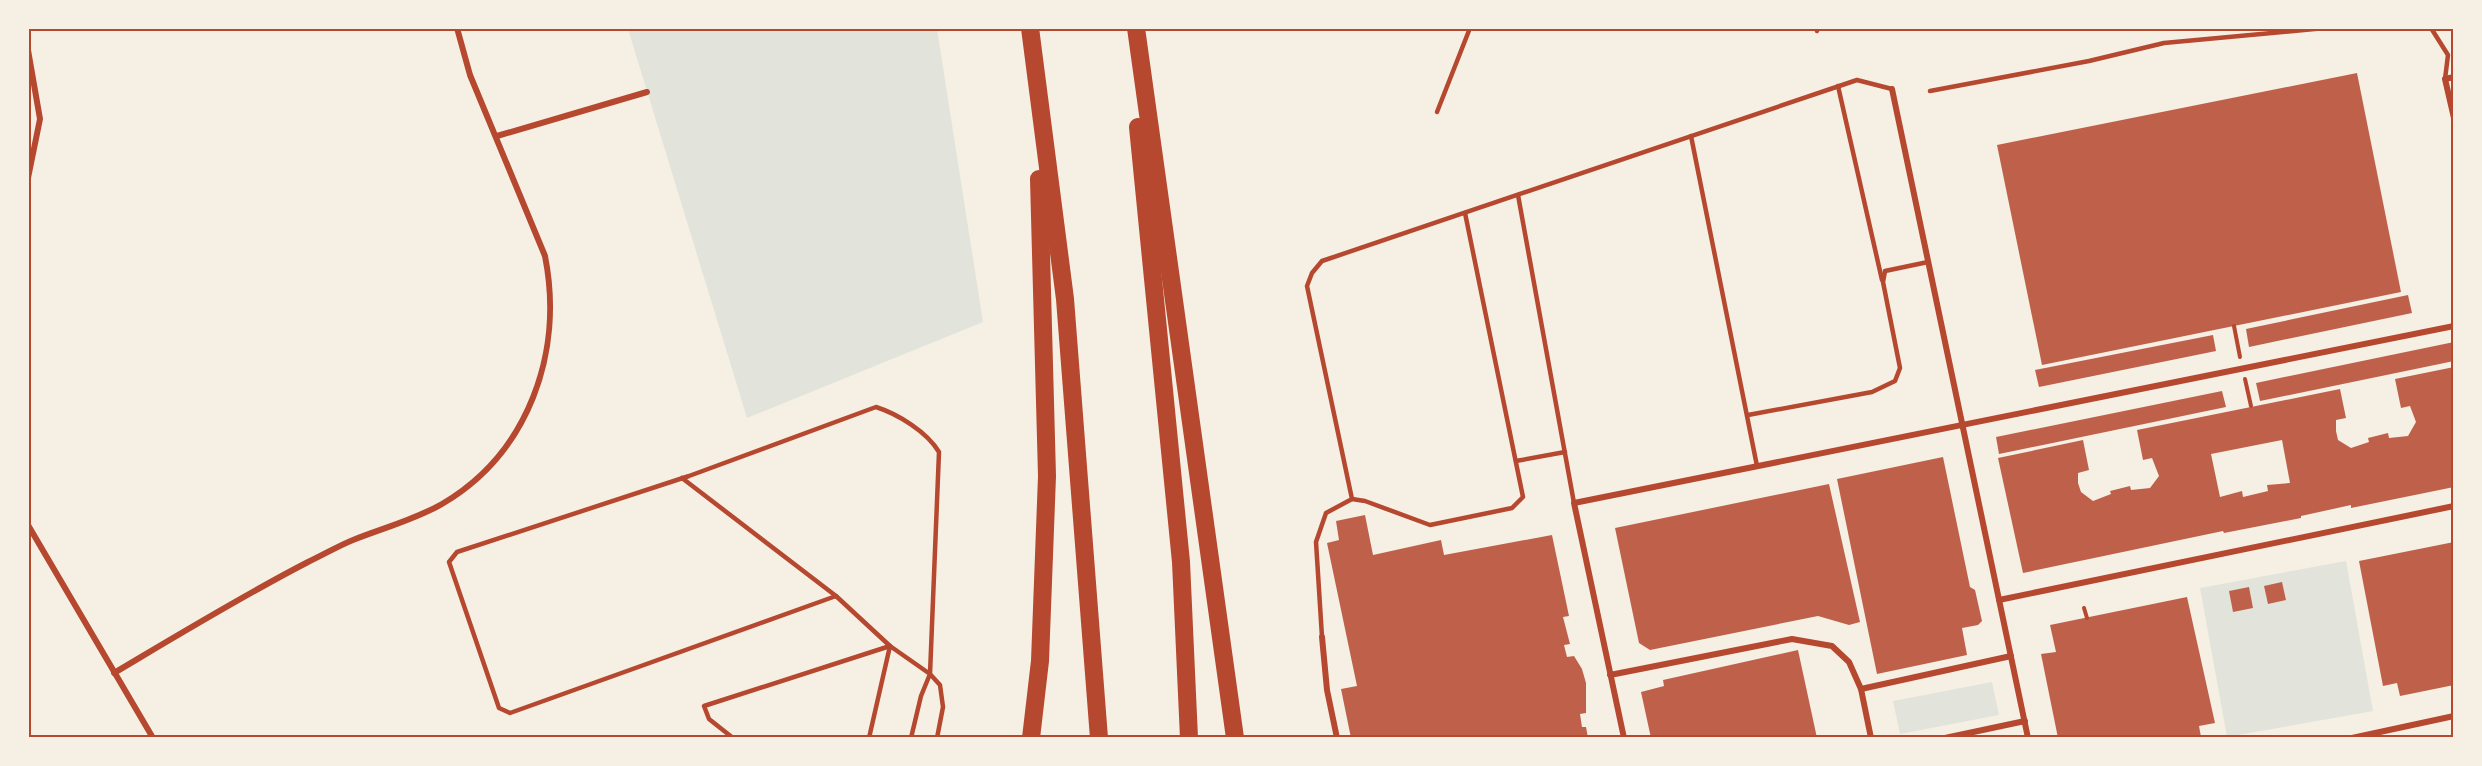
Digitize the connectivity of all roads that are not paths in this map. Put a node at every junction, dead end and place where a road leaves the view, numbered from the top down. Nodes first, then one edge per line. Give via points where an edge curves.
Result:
1 (457, 28) edge
2 (1030, 28) edge
3 (1128, 28) edge
4 (1136, 28) edge
5 (1470, 28) edge
6 (2325, 28) edge
7 (2431, 28) edge
8 (28, 50) edge
9 (1034, 57) junction
10 (2454, 77) edge
11 (2445, 79) junction
12 (1838, 86) junction
13 (1892, 89) joint
14 (1930, 91) dead end
15 (647, 92) dead end
16 (1437, 112) dead end
17 (2454, 118) edge
18 (497, 136) junction
19 (1691, 136) junction
20 (28, 178) edge
21 (1518, 195) junction
22 (1465, 213) junction
23 (1928, 262) junction
24 (1883, 282) junction
25 (2454, 326) edge
26 (1748, 415) junction
27 (1962, 425) junction
28 (1565, 452) junction
29 (1516, 461) junction
30 (1757, 466) junction
31 (682, 478) junction
32 (1352, 500) junction
33 (1574, 503) junction
34 (2454, 506) edge
35 (28, 525) edge
36 (836, 596) junction
37 (1999, 600) junction
38 (1322, 637) joint
39 (890, 646) junction
40 (2011, 656) junction
41 (114, 673) junction
42 (930, 674) junction
43 (1610, 675) junction
44 (1861, 689) junction
45 (2454, 717) edge
46 (2025, 721) junction
47 (153, 738) edge
48 (733, 738) edge
49 (869, 738) edge
50 (911, 738) edge
51 (937, 738) edge
52 (1031, 738) edge
53 (1099, 738) edge
54 (1189, 738) edge
55 (1235, 738) edge
56 (1337, 738) edge
57 (1624, 738) edge
58 (1871, 738) edge
59 (1945, 738) edge
60 (2028, 738) edge
61 (2352, 738) edge

1 - 18 street via 470,75
2 - 9 highway
3 - 54 highway via 1181,562
4 - 55 highway
5 - 16 lane
6 - 14 lane via 2164,43
7 - 11 lane via 2448,55
8 - 20 street via 40,119
9 - 52 highway via 1047,476 1040,661
9 - 53 highway via 1065,299
10 - 11 street
11 - 17 street
12 - 13 lane via 1857,80
12 - 19 lane
12 - 24 lane
13 - 23 street
15 - 18 street
18 - 41 street via 544,256 551,303 549,345 542,377 510,442 479,476 442,504 351,541 294,570
19 - 21 lane
19 - 26 lane
21 - 22 lane
21 - 28 lane
22 - 29 lane
22 - 32 lane via 1322,261 1311,273 1307,286
23 - 24 lane via 1885,271
23 - 27 street
24 - 26 lane via 1900,368 1895,381 1872,392
25 - 27 street
26 - 30 lane
27 - 30 street
27 - 37 street
28 - 29 lane
28 - 33 lane
29 - 32 lane via 1523,497 1512,508 1430,525 1365,501
30 - 33 street
31 - 36 lane
31 - 36 lane via 457,552 449,562 499,708 510,712
31 - 42 lane via 876,406 933,442 939,452
32 - 38 lane via 1326,513 1316,542
33 - 43 street
34 - 37 street
35 - 41 street
36 - 39 lane
37 - 40 street
38 - 56 street
39 - 42 lane
39 - 48 lane via 704,706 709,719
39 - 49 lane
40 - 44 street
40 - 46 street
41 - 47 street
42 - 50 lane
42 - 51 lane via 940,685 943,707
43 - 44 street via 1792,639 1832,646 1849,662
43 - 57 street
44 - 58 street
45 - 61 street
46 - 59 street
46 - 60 street

